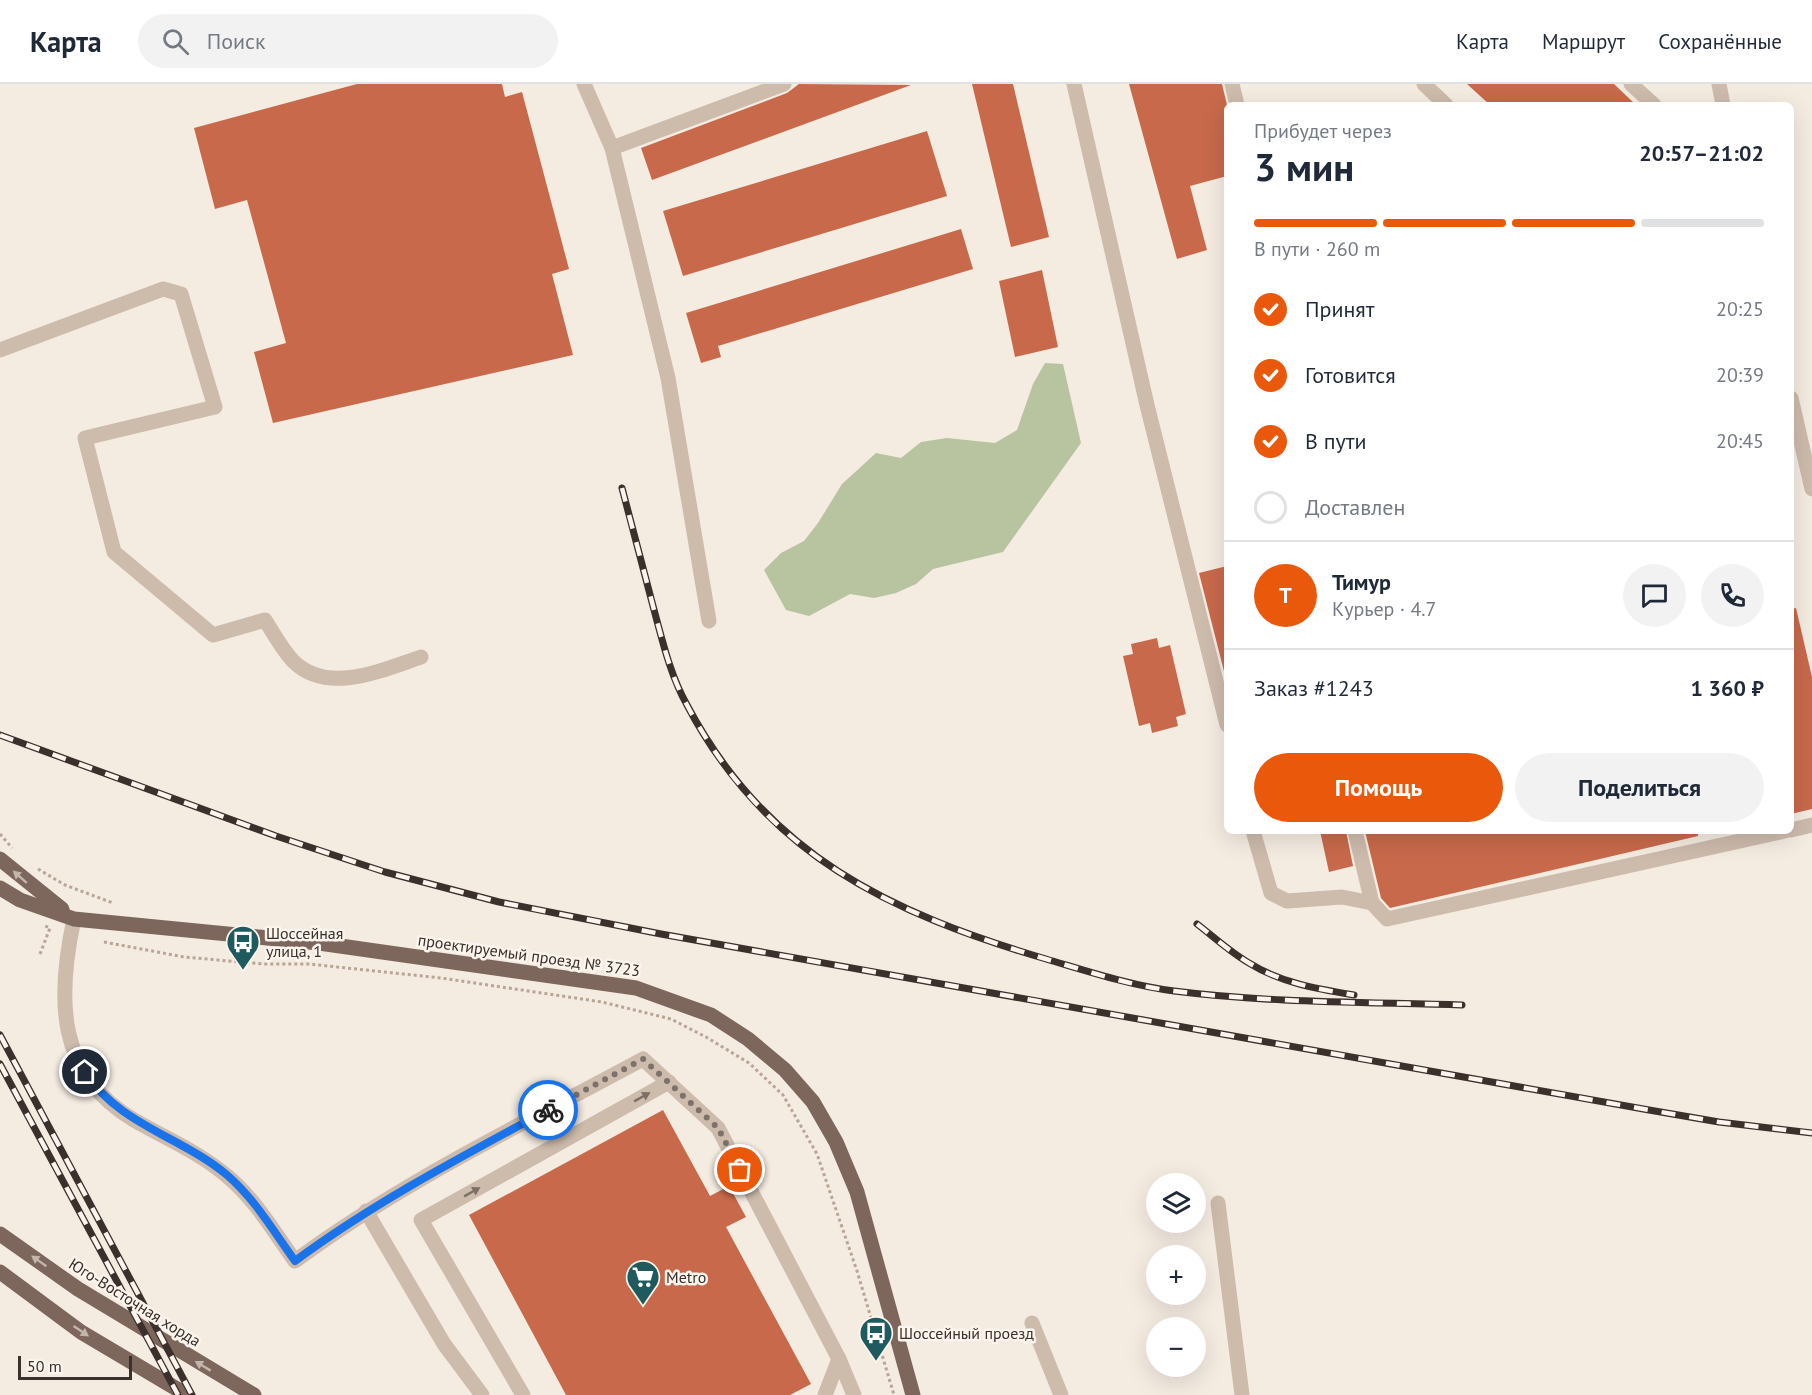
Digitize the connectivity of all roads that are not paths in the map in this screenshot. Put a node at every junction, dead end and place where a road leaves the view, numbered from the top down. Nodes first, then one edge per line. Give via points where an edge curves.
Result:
1 (584, 84) edge
2 (784, 84) edge
3 (1074, 84) edge
4 (1232, 84) edge
5 (1424, 84) edge
6 (1631, 84) edge
7 (1719, 84) edge
8 (1236, 102) edge
9 (1443, 102) edge
10 (1651, 102) edge
11 (1723, 102) edge
12 (612, 148) junction
13 (0, 350) edge
14 (1794, 411) edge
15 (1812, 489) edge
16 (709, 621) dead end
17 (421, 657) dead end
18 (1224, 713) edge
19 (1812, 825) edge
20 (1794, 829) edge
21 (1254, 834) edge
22 (1356, 834) edge
23 (1771, 834) edge
24 (0, 859) edge
25 (0, 888) edge
26 (1372, 903) junction
27 (74, 919) junction
28 (669, 1082) junction
29 (1218, 1203) dead end
30 (366, 1211) junction
31 (0, 1234) edge
32 (0, 1272) edge
33 (1032, 1323) dead end
34 (839, 1359) junction
35 (187, 1395) edge
36 (254, 1395) edge
37 (482, 1395) edge
38 (523, 1395) edge
39 (825, 1395) edge
40 (854, 1395) edge
41 (913, 1395) edge
42 (1061, 1395) edge
43 (1242, 1395) edge

1 - 12 street
2 - 12 street
3 - 18 street via 1147,405
4 - 8 street
5 - 9 street
6 - 10 street
7 - 11 street
12 - 16 street via 668,378
13 - 17 street via 163,289 181,294 215,407 85,438 114,552 213,635 265,620 294,662 319,679 366,675
14 - 15 street
19 - 20 street
21 - 26 street via 1271,893 1287,900 1341,897
22 - 26 street
23 - 26 street via 1387,919
27 -> 24 main road
25 - 27 main road, проектируемый проезд № 3723 via 20,900
27 - 30 street via 64,961 63,1011 74,1054 96,1089 131,1118 199,1154 227,1175 246,1194 295,1261
27 - 41 main road, проектируемый проезд № 3723 via 320,943 636,988 711,1015 785,1070 813,1102 836,1142 857,1192
28 - 30 street via 643,1059 436,1169
28 - 34 street via 718,1128
38 -> 28 street via 421,1220
29 - 43 street
30 - 37 street via 444,1344
36 -> 31 main road, Юго-Восточная хорда via 78,1289
32 -> 35 main road via 81,1332
33 - 42 street
34 - 39 street
34 - 40 street

